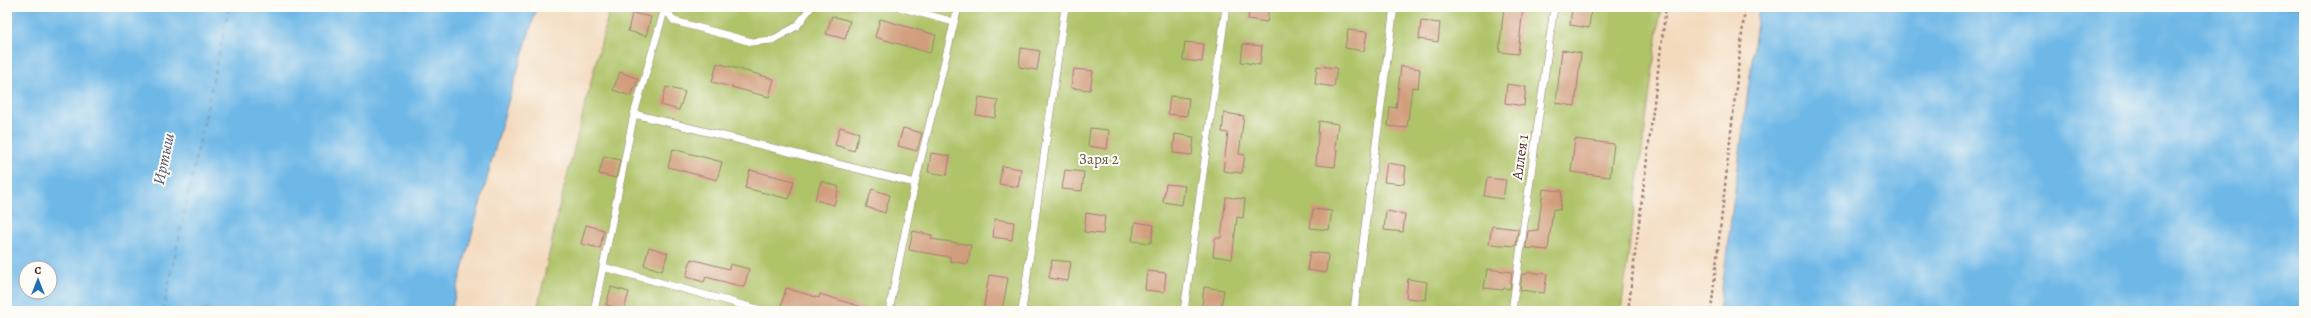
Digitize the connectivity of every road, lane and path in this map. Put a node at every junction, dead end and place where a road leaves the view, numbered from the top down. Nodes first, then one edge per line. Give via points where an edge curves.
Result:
1 (811, 7) edge
2 (899, 7) edge
3 (958, 7) edge
4 (1065, 7) edge
5 (1226, 7) edge
6 (1394, 7) edge
7 (1554, 7) edge
8 (1666, 7) edge
9 (1745, 7) edge
10 (664, 8) edge
11 (954, 22) junction
12 (634, 114) junction
13 (915, 183) junction
14 (603, 267) junction
15 (594, 311) edge
16 (765, 311) edge
17 (889, 311) edge
18 (1022, 311) edge
19 (1184, 311) edge
20 (1354, 311) edge
21 (1512, 311) edge
22 (1628, 311) edge
23 (1711, 311) edge

1 - 10 lane via 796,26 772,40 752,42 674,21
2 - 11 lane
3 - 11 lane
4 - 18 lane
5 - 19 lane
6 - 20 lane
7 - 21 lane, Аллея 1
8 - 22 path
9 - 23 path
10 - 12 lane
11 - 13 lane
12 - 13 lane
12 - 14 lane
13 - 17 lane
14 - 15 lane
14 - 16 lane

